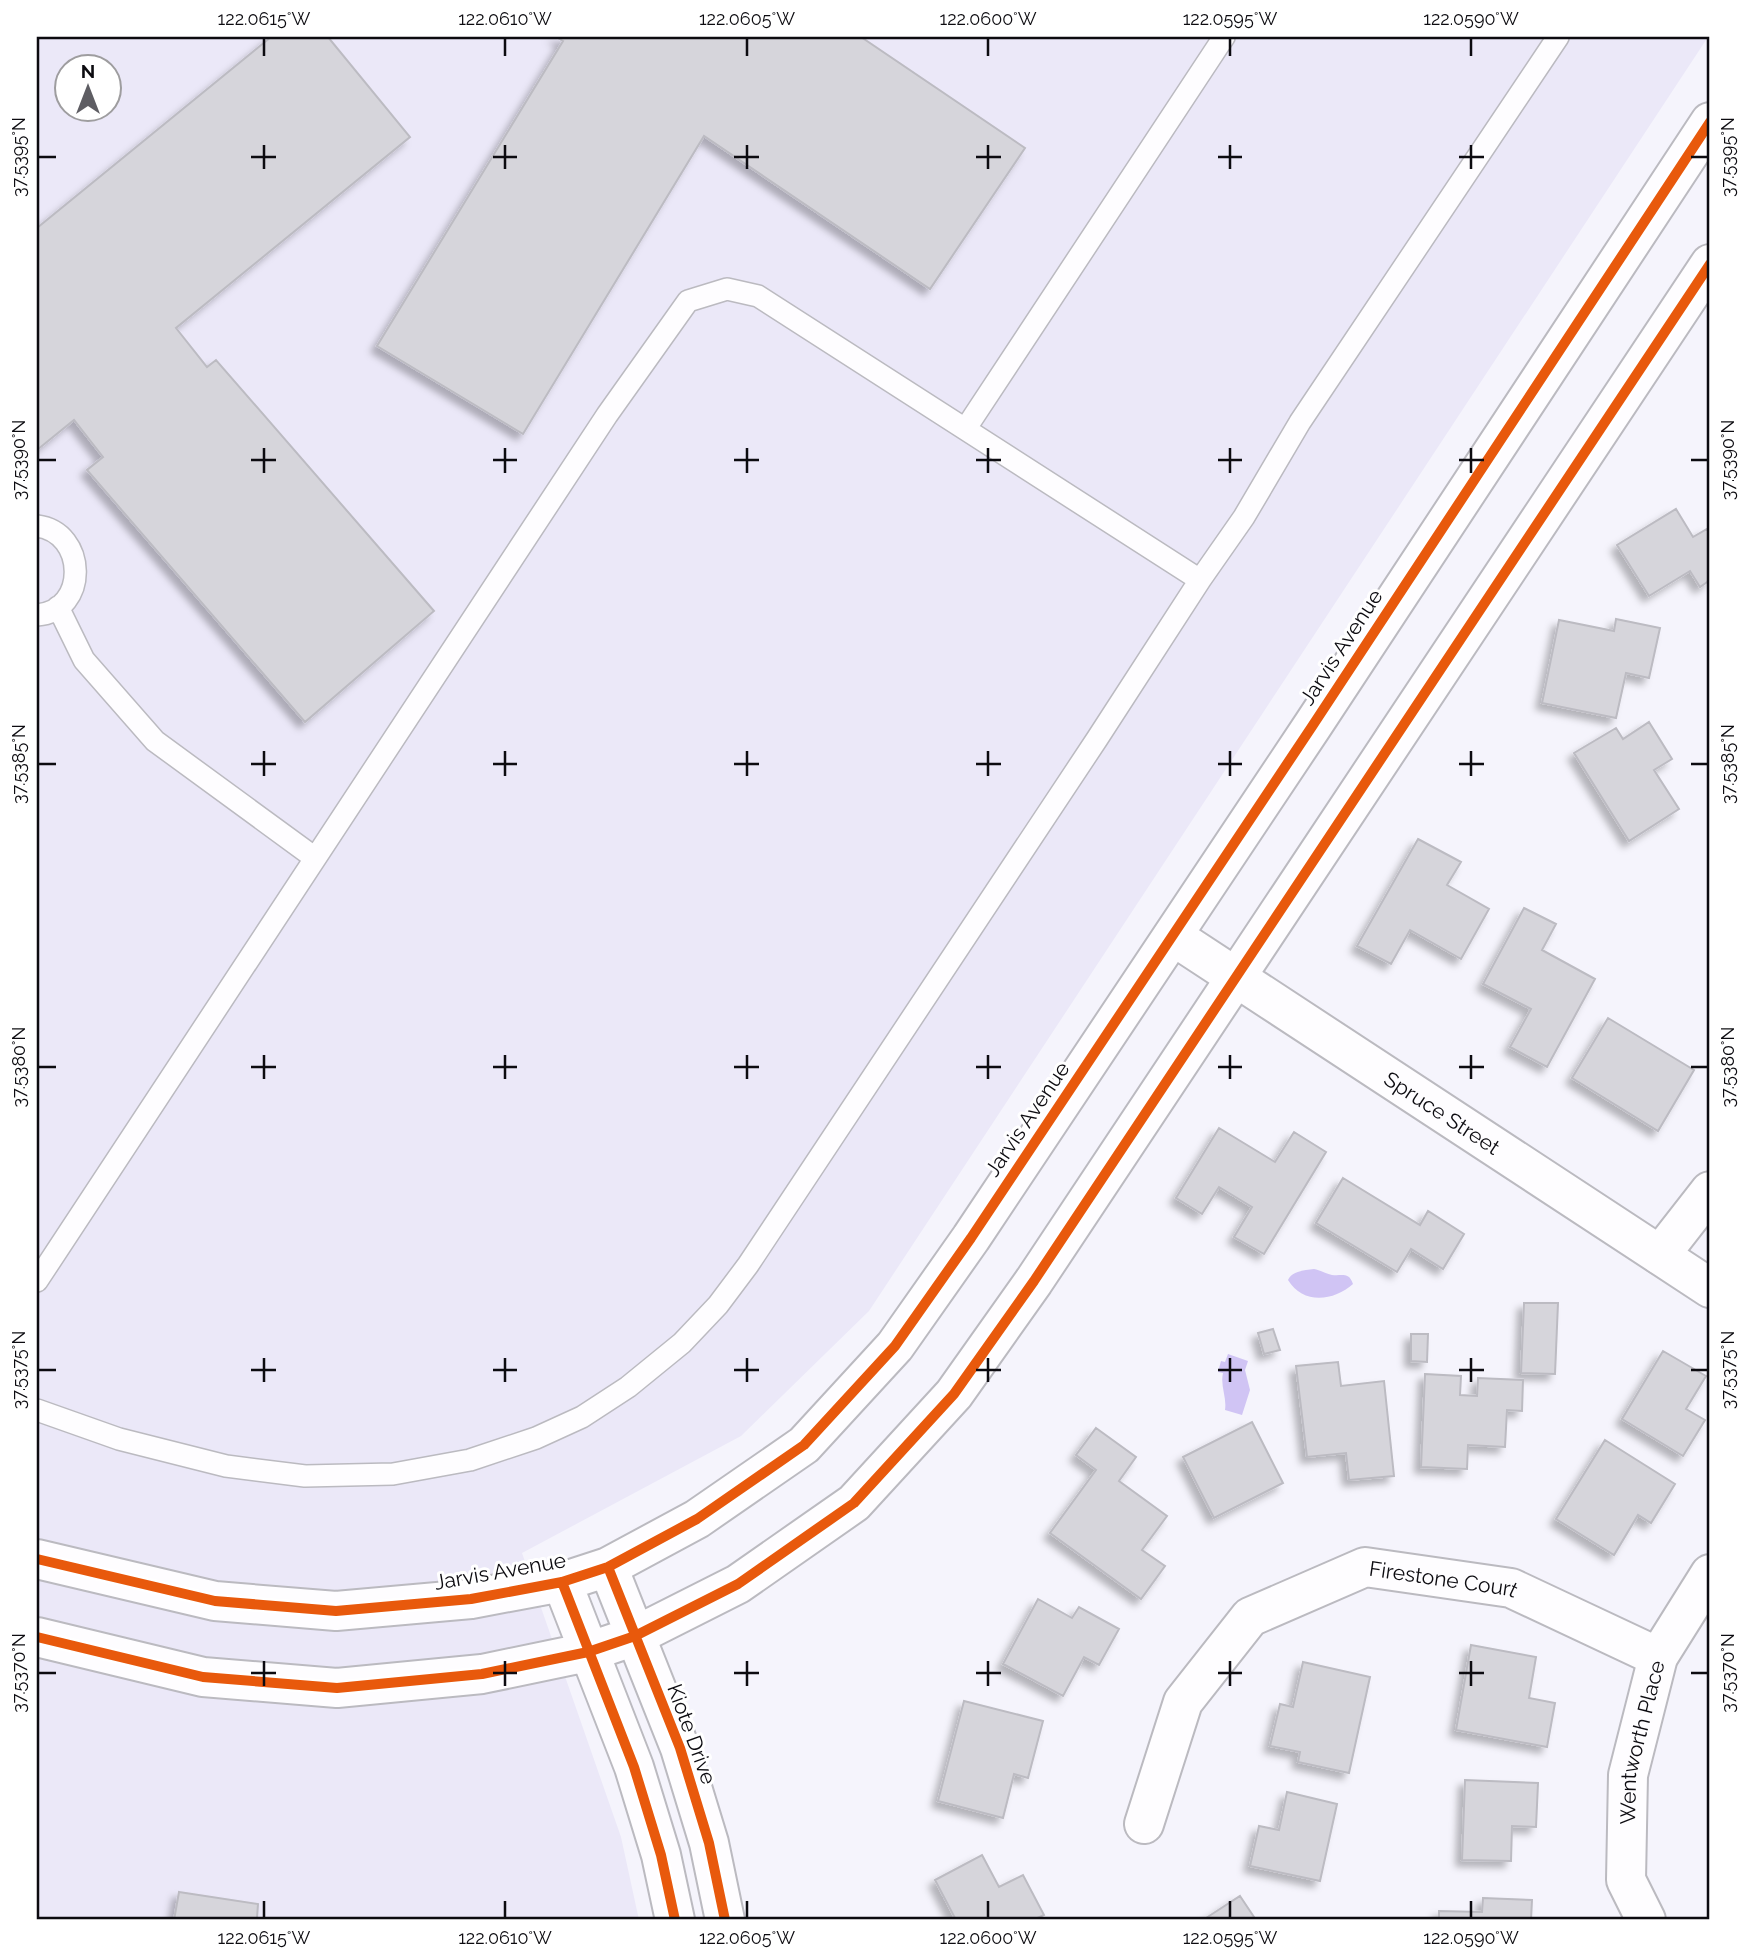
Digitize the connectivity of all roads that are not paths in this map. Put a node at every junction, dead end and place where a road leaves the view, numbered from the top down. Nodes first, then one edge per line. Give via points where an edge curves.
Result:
1 (1224, 37) edge
2 (1558, 37) edge
3 (1710, 122) edge
4 (1710, 264) edge
5 (965, 428) junction
6 (37, 526) edge
7 (1200, 580) junction
8 (58, 607) junction
9 (37, 615) edge
10 (315, 858) junction
11 (1173, 936) junction
12 (1237, 979) junction
13 (1710, 1191) edge
14 (1660, 1255) junction
15 (37, 1281) edge
16 (1710, 1288) edge
17 (37, 1410) edge
18 (37, 1559) edge
19 (608, 1567) junction
20 (1710, 1574) edge
21 (562, 1582) junction
22 (635, 1636) junction
23 (37, 1637) edge
24 (588, 1652) junction
25 (1658, 1657) junction
26 (1144, 1824) dead end
27 (675, 1920) edge
28 (725, 1920) edge
29 (1646, 1920) edge

1 - 5 lane
2 - 7 lane
3 - 11 main road, Jarvis Avenue
4 - 12 main road
5 - 7 lane
5 - 10 lane via 758,296 727,289 688,301 607,415
6 - 8 lane via 55,532 74,554 75,583
7 - 17 lane via 748,1265 677,1348 628,1387 582,1417 536,1438 470,1460 393,1474 305,1476 226,1466 119,1439
8 - 9 lane
8 - 10 lane via 84,660 155,741
10 - 15 lane
11 - 12 main road, Spruce Street
11 - 19 main road, Jarvis Avenue via 895,1346 804,1445 698,1519
12 - 14 main road, Spruce Street
12 - 22 main road via 954,1394 854,1503 738,1584
13 - 14 main road
14 - 16 main road, Spruce Street
18 - 21 main road, Jarvis Avenue via 215,1601 336,1611 471,1599
19 - 21 main road, Jarvis Avenue
19 - 22 main road, Kiote Drive
20 - 25 main road, Wentworth Place
21 - 24 main road
22 - 24 main road
22 - 28 main road, Kiote Drive via 680,1748 709,1843
23 - 24 main road via 203,1677 337,1688 482,1674
24 - 27 main road via 634,1768
25 - 26 main road, Firestone Court via 1511,1588 1366,1567 1250,1617 1183,1702
25 - 29 main road, Wentworth Place via 1628,1775 1626,1880

